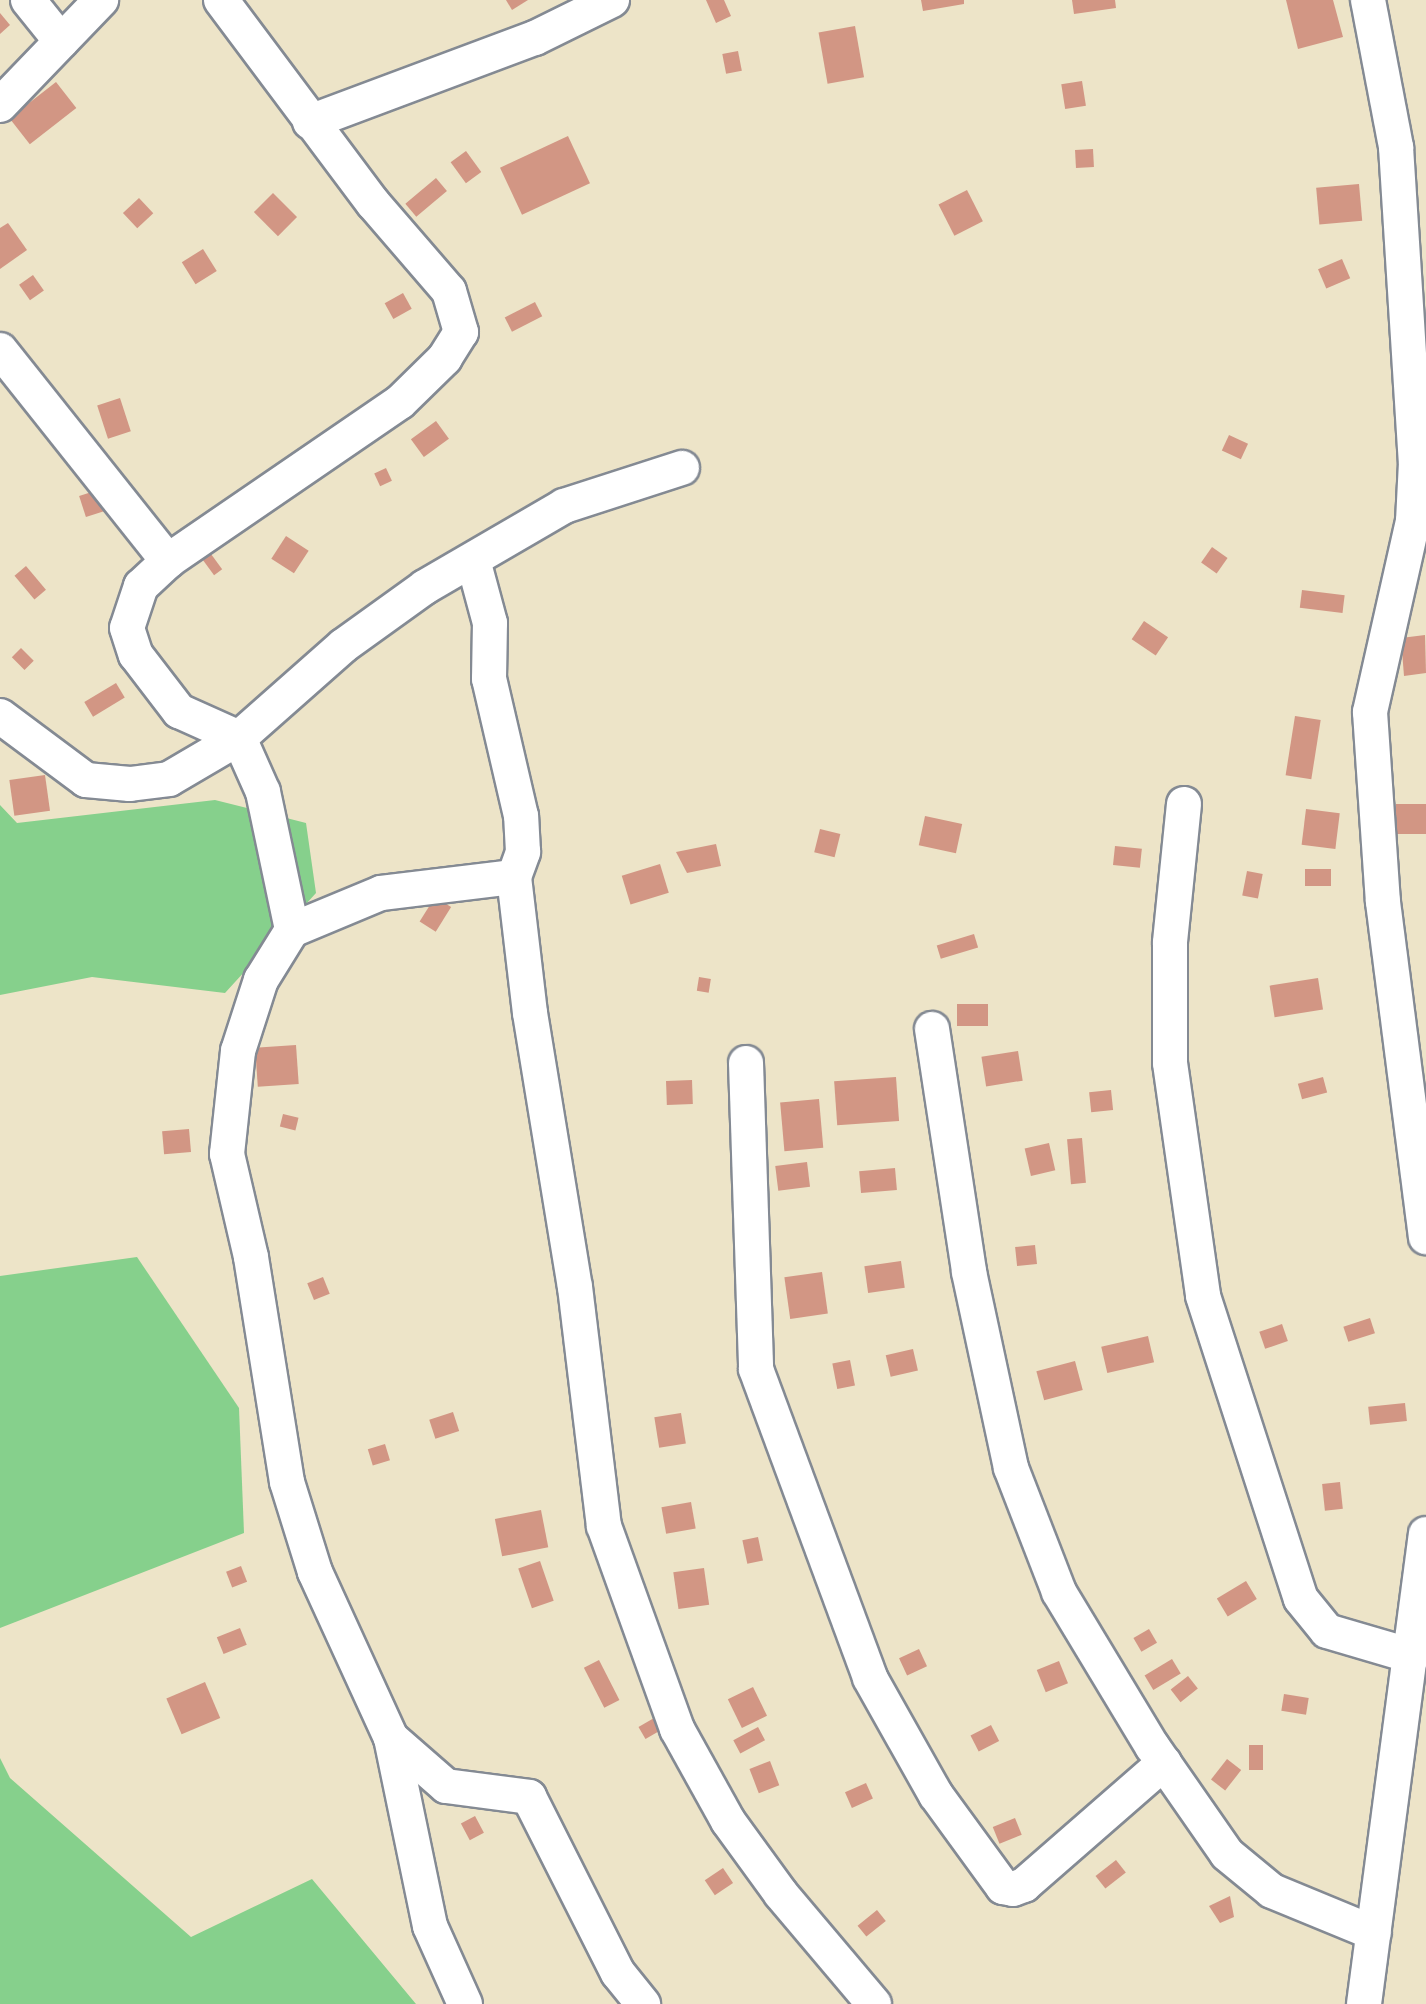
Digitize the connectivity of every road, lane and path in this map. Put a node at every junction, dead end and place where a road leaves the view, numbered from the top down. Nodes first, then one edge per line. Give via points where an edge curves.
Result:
1 (28, 0) edge
2 (101, 0) edge
3 (221, 0) edge
4 (612, 0) edge
5 (1368, 0) edge
6 (61, 41) junction
7 (0, 105) edge
8 (310, 122) junction
9 (0, 350) edge
10 (682, 468) dead end
11 (473, 560) junction
12 (168, 561) junction
13 (0, 716) edge
14 (239, 738) junction
15 (1184, 804) dead end
16 (514, 877) junction
17 (292, 930) junction
18 (932, 1029) dead end
19 (746, 1063) dead end
20 (1426, 1237) edge
21 (1426, 1534) edge
22 (1412, 1656) junction
23 (391, 1738) junction
24 (1164, 1763) junction
25 (1374, 1933) junction
26 (465, 2004) edge
27 (643, 2004) edge
28 (874, 2004) edge
29 (1364, 2004) edge

1 - 6 street
2 - 6 street
3 - 8 street
4 - 8 street via 535,38
5 - 20 street via 1396,147 1405,341 1416,435 1413,521 1370,712 1383,902
6 - 7 street
8 - 12 street via 449,291 461,332 445,358 400,402
9 - 12 street
10 - 11 street via 564,506
11 - 14 street via 343,646
11 - 16 street via 490,623 489,679 522,825 523,852
12 - 14 street via 141,586 131,607 127,628 136,655 179,711
13 - 14 street via 86,780 130,784 169,779
14 - 17 street via 263,792
15 - 22 street via 1170,943 1170,1063 1203,1296 1301,1599 1327,1631
16 - 17 street via 381,893
16 - 28 street via 530,1013 575,1287 604,1526 668,1710 691,1756 728,1821 781,1894
17 - 23 street via 261,980 238,1051 227,1154 251,1257 287,1482 315,1572
18 - 24 street via 969,1272 1011,1468 1059,1592
19 - 24 street via 756,1369 870,1678 936,1795 1003,1887 1013,1889
21 - 22 street
22 - 25 street
23 - 26 street via 430,1926
23 - 27 street via 446,1786 529,1797 618,1973
24 - 25 street via 1227,1854 1272,1891
25 - 29 street

